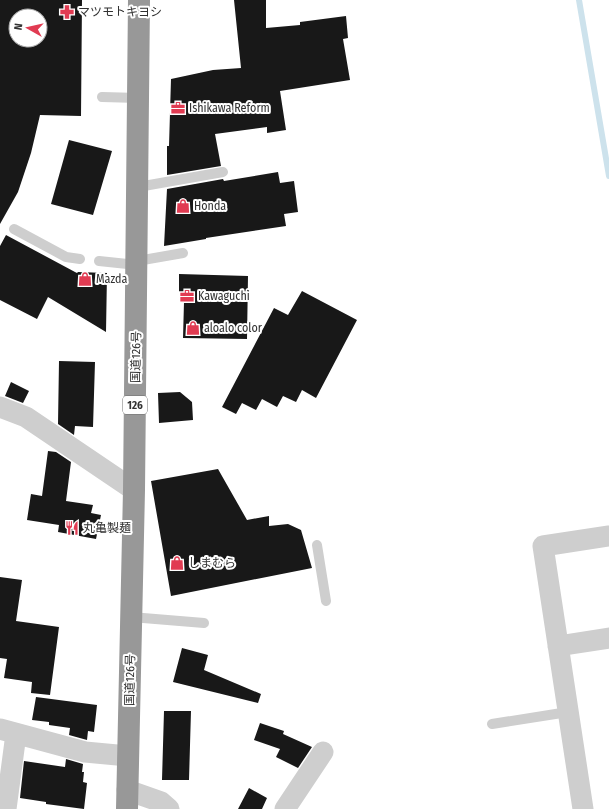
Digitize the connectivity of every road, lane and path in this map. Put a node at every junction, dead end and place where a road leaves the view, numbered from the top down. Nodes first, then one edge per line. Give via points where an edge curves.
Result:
1 (140, 0) edge
2 (102, 97) dead end
3 (139, 98) junction
4 (223, 172) dead end
5 (138, 187) junction
6 (14, 229) dead end
7 (183, 253) dead end
8 (80, 258) dead end
9 (98, 261) dead end
10 (137, 263) junction
11 (0, 407) edge
12 (134, 490) junction
13 (609, 536) edge
14 (317, 545) dead end
15 (326, 601) dead end
16 (131, 617) junction
17 (204, 623) dead end
18 (609, 638) edge
19 (558, 646) junction
20 (568, 712) junction
21 (492, 724) dead end
22 (8, 731) edge
23 (323, 752) dead end
24 (128, 756) junction
25 (127, 800) edge
26 (6, 809) edge
27 (169, 809) edge
28 (285, 809) edge
29 (583, 809) edge

1 - 3 highway, 国道126号 / 126
2 - 3 lane
3 - 5 highway, 国道126号 / 126
4 - 5 lane
5 - 10 highway, 国道126号 / 126
6 - 8 lane via 66,257
7 - 10 lane
9 - 10 lane
10 - 12 highway, 国道126号 / 126
11 - 12 street via 26,418
12 - 16 highway, 国道126号 / 126
13 - 19 street via 543,546
14 - 15 lane
16 - 17 lane
16 - 24 highway, 国道126号 / 126
18 - 19 street
19 - 20 street
20 - 21 lane
20 - 29 street
22 - 24 street via 85,752
22 - 26 street
23 - 28 street
24 - 25 highway, 国道126号 / 126
25 - 27 street via 162,802

